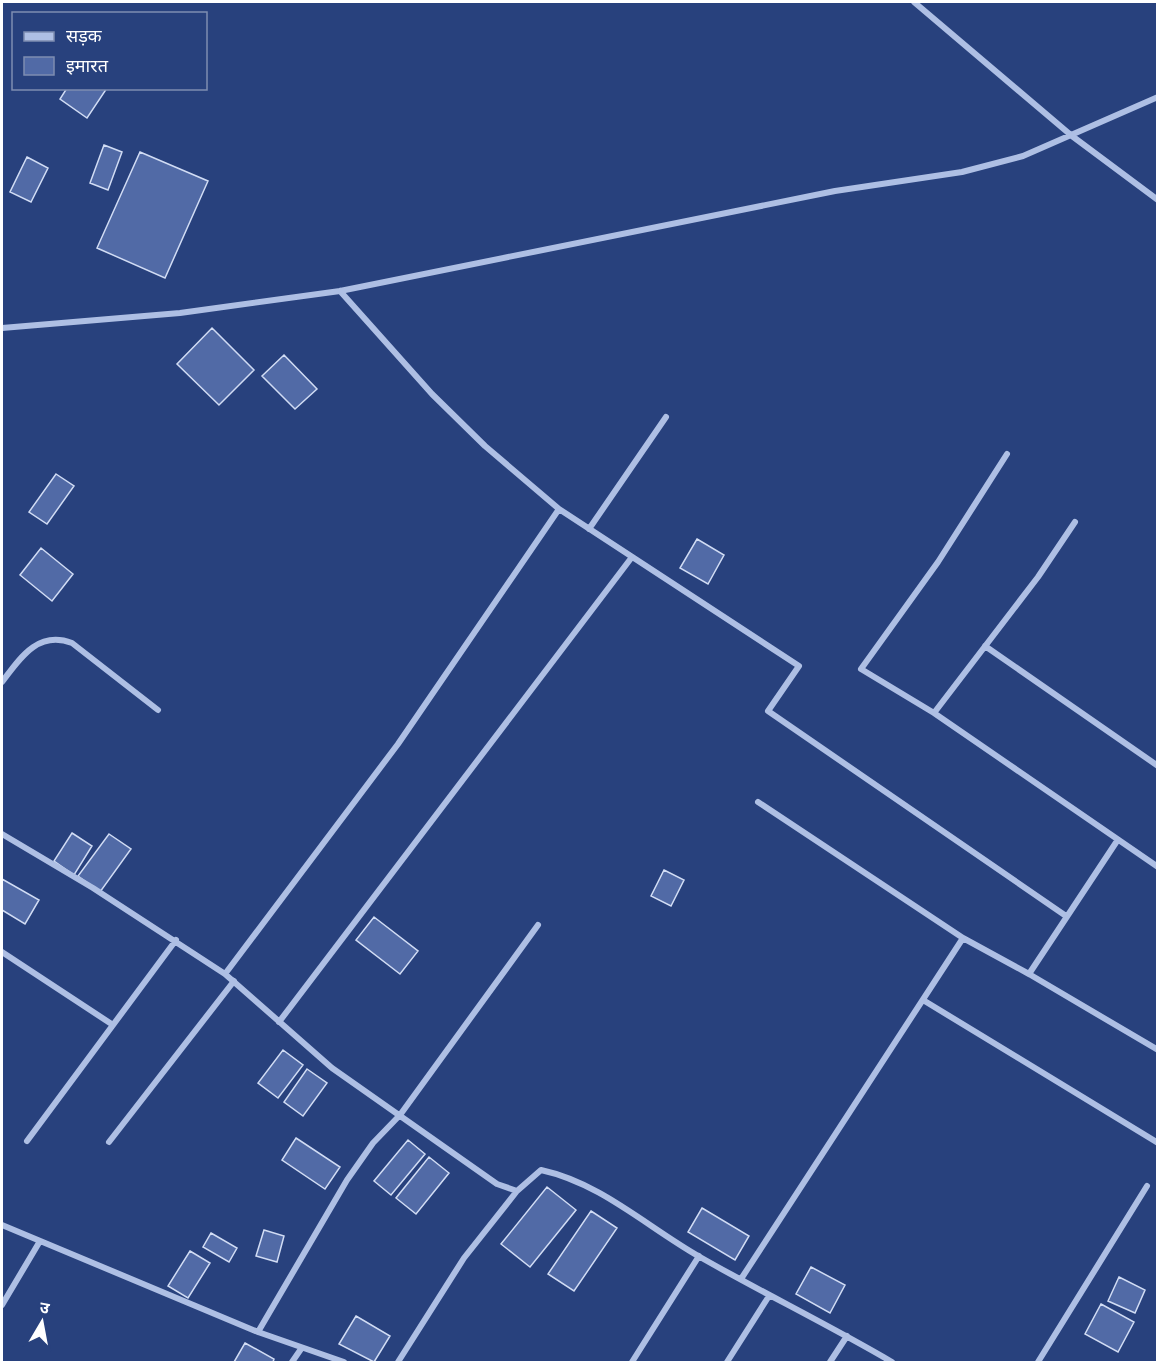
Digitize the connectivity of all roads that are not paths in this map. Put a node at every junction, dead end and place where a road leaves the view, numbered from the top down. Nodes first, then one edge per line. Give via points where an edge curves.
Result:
1 (914, 2) edge
2 (1158, 96) edge
3 (1072, 136) junction
4 (1158, 200) edge
5 (340, 291) junction
6 (2, 328) edge
7 (666, 417) dead end
8 (1007, 454) dead end
9 (559, 509) junction
10 (1075, 522) dead end
11 (590, 530) junction
12 (632, 557) junction
13 (985, 646) junction
14 (2, 682) edge
15 (158, 710) dead end
16 (934, 713) junction
17 (1158, 766) edge
18 (758, 802) dead end
19 (2, 834) edge
20 (1117, 841) junction
21 (1158, 867) edge
22 (1066, 916) junction
23 (538, 925) dead end
24 (963, 938) junction
25 (176, 940) junction
26 (2, 952) edge
27 (225, 974) junction
28 (1029, 974) junction
29 (234, 981) junction
30 (923, 1000) junction
31 (279, 1022) junction
32 (113, 1025) junction
33 (1158, 1050) edge
34 (400, 1115) junction
35 (27, 1141) dead end
36 (109, 1142) dead end
37 (1158, 1143) edge
38 (1147, 1186) dead end
39 (517, 1191) junction
40 (2, 1225) edge
41 (40, 1241) junction
42 (699, 1256) junction
43 (741, 1279) junction
44 (770, 1296) junction
45 (2, 1305) edge
46 (258, 1332) junction
47 (847, 1336) junction
48 (301, 1349) junction
49 (292, 1362) edge
50 (344, 1362) edge
51 (398, 1362) edge
52 (632, 1362) edge
53 (727, 1362) edge
54 (830, 1362) edge
55 (892, 1362) edge
56 (1038, 1362) edge

1 - 3 street
2 - 3 street
3 - 4 street
3 - 5 street via 1023,156 962,172 824,193
5 - 6 street via 180,313
5 - 9 street via 439,401
7 - 11 street
8 - 16 street via 938,562 861,669
9 - 11 street
9 - 27 street via 392,753
10 - 13 street
11 - 12 street
12 - 22 street via 799,666 768,711
12 - 31 street
13 - 16 street
13 - 17 street
14 - 15 street via 32,645 62,639
16 - 20 street
18 - 24 street
19 - 25 street
20 - 21 street
20 - 22 street
22 - 28 street
23 - 34 street
24 - 28 street
24 - 30 street
25 - 27 street
25 - 32 street
26 - 32 street
27 - 29 street
28 - 33 street
29 - 31 street
29 - 36 street
30 - 37 street
30 - 43 street
31 - 34 street via 332,1068
32 - 35 street
34 - 39 street via 497,1184
34 - 46 street via 373,1143 347,1180
38 - 56 street
39 - 42 street via 541,1170 564,1175 587,1185
39 - 51 street via 464,1258
40 - 41 street
41 - 45 street
41 - 46 street
42 - 43 street
42 - 52 street
43 - 44 street
44 - 47 street
44 - 53 street
46 - 48 street
47 - 54 street
47 - 55 street
48 - 49 street
48 - 50 street

